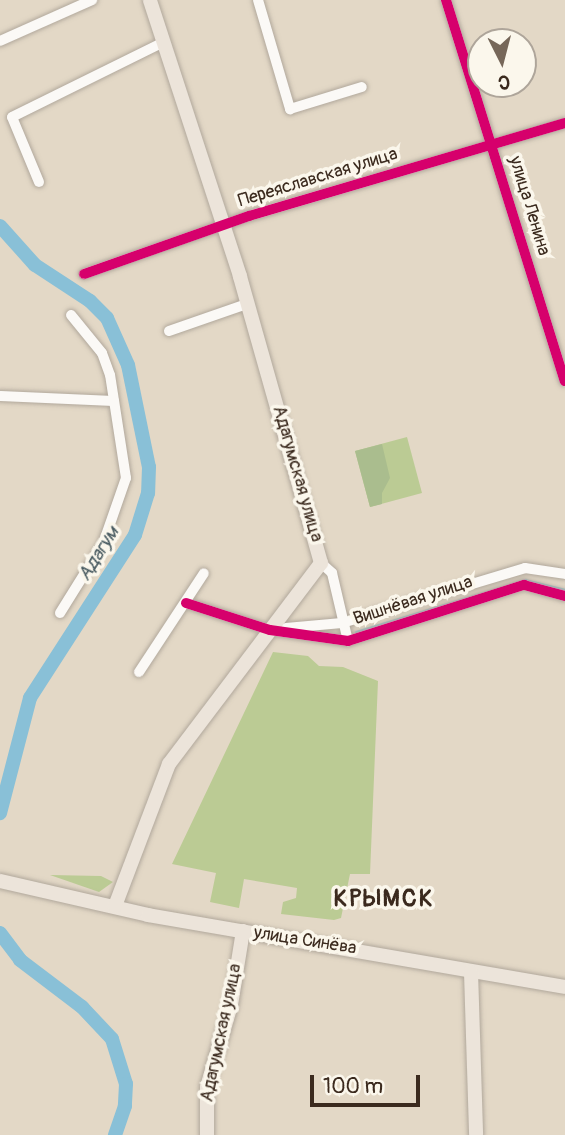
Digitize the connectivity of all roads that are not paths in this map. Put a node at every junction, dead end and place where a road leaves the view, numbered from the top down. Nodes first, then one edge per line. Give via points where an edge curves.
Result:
1 (92, 0) edge
2 (150, 0) edge
3 (258, 0) edge
4 (446, 0) edge
5 (0, 41) edge
6 (164, 42) junction
7 (362, 88) dead end
8 (565, 123) edge
9 (493, 144) junction
10 (39, 182) dead end
11 (223, 225) junction
12 (84, 274) dead end
13 (247, 304) junction
14 (71, 315) dead end
15 (169, 331) dead end
16 (565, 381) edge
17 (0, 396) edge
18 (114, 401) junction
19 (321, 563) junction
20 (565, 565) edge
21 (543, 567) junction
22 (204, 573) dead end
23 (565, 574) edge
24 (565, 596) edge
25 (186, 603) junction
26 (60, 613) dead end
27 (342, 622) junction
28 (270, 630) junction
29 (348, 641) junction
30 (139, 672) dead end
31 (0, 881) edge
32 (115, 906) junction
33 (243, 932) junction
34 (471, 972) junction
35 (565, 987) edge
36 (207, 1135) edge
37 (476, 1135) edge

1 - 5 street
2 - 6 main road, Адагумская улица
3 - 7 street via 290,109
4 - 9 street, улица Ленина
6 - 10 street via 12,117
6 - 11 main road, Адагумская улица
8 - 9 street, Переяславская улица
9 - 11 street, Переяславская улица
9 - 16 street, улица Ленина
11 - 12 street, Переяславская улица
11 - 13 main road, Адагумская улица
13 - 15 street
13 - 19 main road, Адагумская улица
14 - 18 street via 102,353
17 - 18 street
18 - 26 street via 125,485 103,544
19 - 27 street via 332,573
19 - 28 main road, Адагумская улица
20 - 21 street
21 - 23 street, Вишнёвая улица
21 - 27 street, Вишнёвая улица via 525,568
22 - 25 street
24 - 29 street, Вишнёвая улица via 524,585
25 - 28 street
25 - 30 street
27 - 28 street, Вишнёвая улица
27 - 29 street
28 - 29 street, Вишнёвая улица
28 - 32 main road, Адагумская улица via 169,764
31 - 32 main road, улица Синёва
32 - 33 main road, улица Синёва
33 - 34 main road, улица Синёва
33 - 36 main road, Адагумская улица via 231,1005 207,1087
34 - 35 main road, улица Синёва
34 - 37 main road

